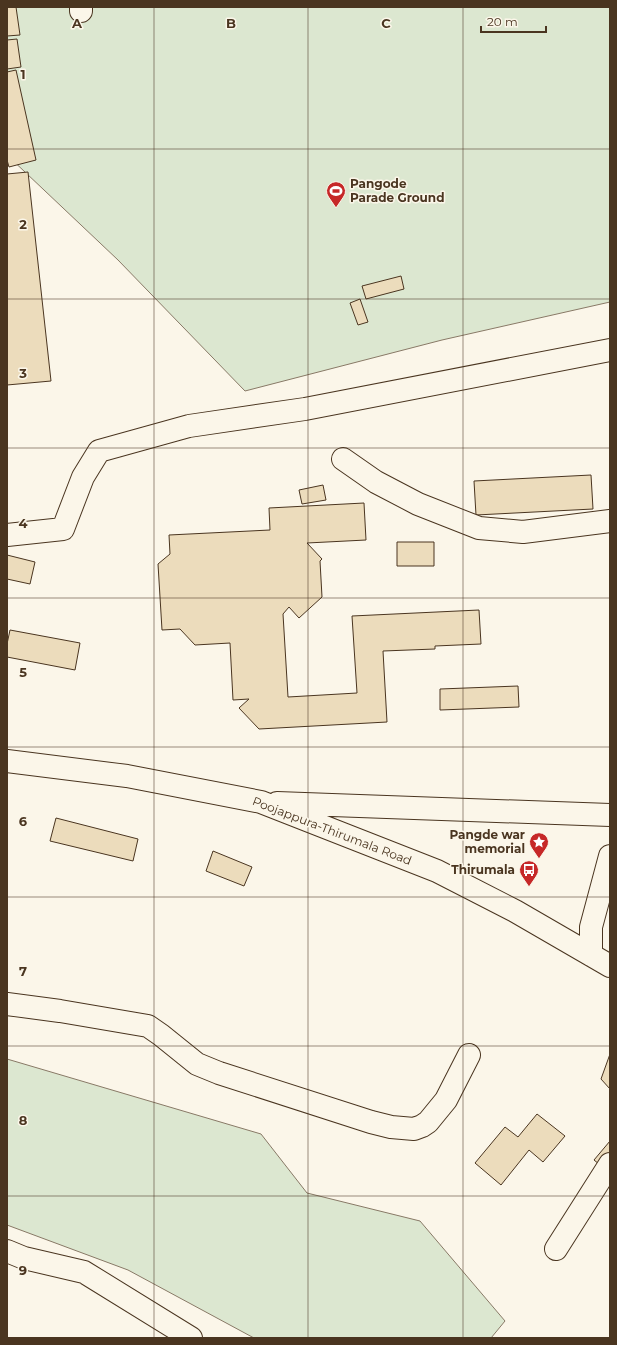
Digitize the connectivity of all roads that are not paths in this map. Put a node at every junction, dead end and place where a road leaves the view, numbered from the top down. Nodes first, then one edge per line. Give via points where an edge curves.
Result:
1 (610, 350) edge
2 (343, 459) dead end
3 (610, 521) edge
4 (7, 535) edge
5 (7, 761) edge
6 (261, 802) junction
7 (610, 815) edge
8 (610, 856) edge
9 (591, 955) junction
10 (610, 966) edge
11 (7, 1004) edge
12 (469, 1055) dead end
13 (610, 1164) edge
14 (556, 1249) dead end
15 (7, 1251) edge
16 (192, 1338) edge

1 - 4 main road via 305,409 189,426 99,451 83,477 63,529
2 - 3 main road via 376,482 418,504 479,528 523,532
5 - 6 main road, Poojappura-Thirumala Road via 127,776
6 - 7 main road
6 - 9 main road, Poojappura-Thirumala Road via 437,871 515,910
8 - 9 main road via 591,927
9 - 10 main road, Poojappura-Thirumala Road
11 - 12 main road via 148,1026 197,1064 219,1073 371,1122 403,1129 414,1129 428,1122 446,1100
13 - 14 main road
15 - 16 main road via 24,1258 84,1272

